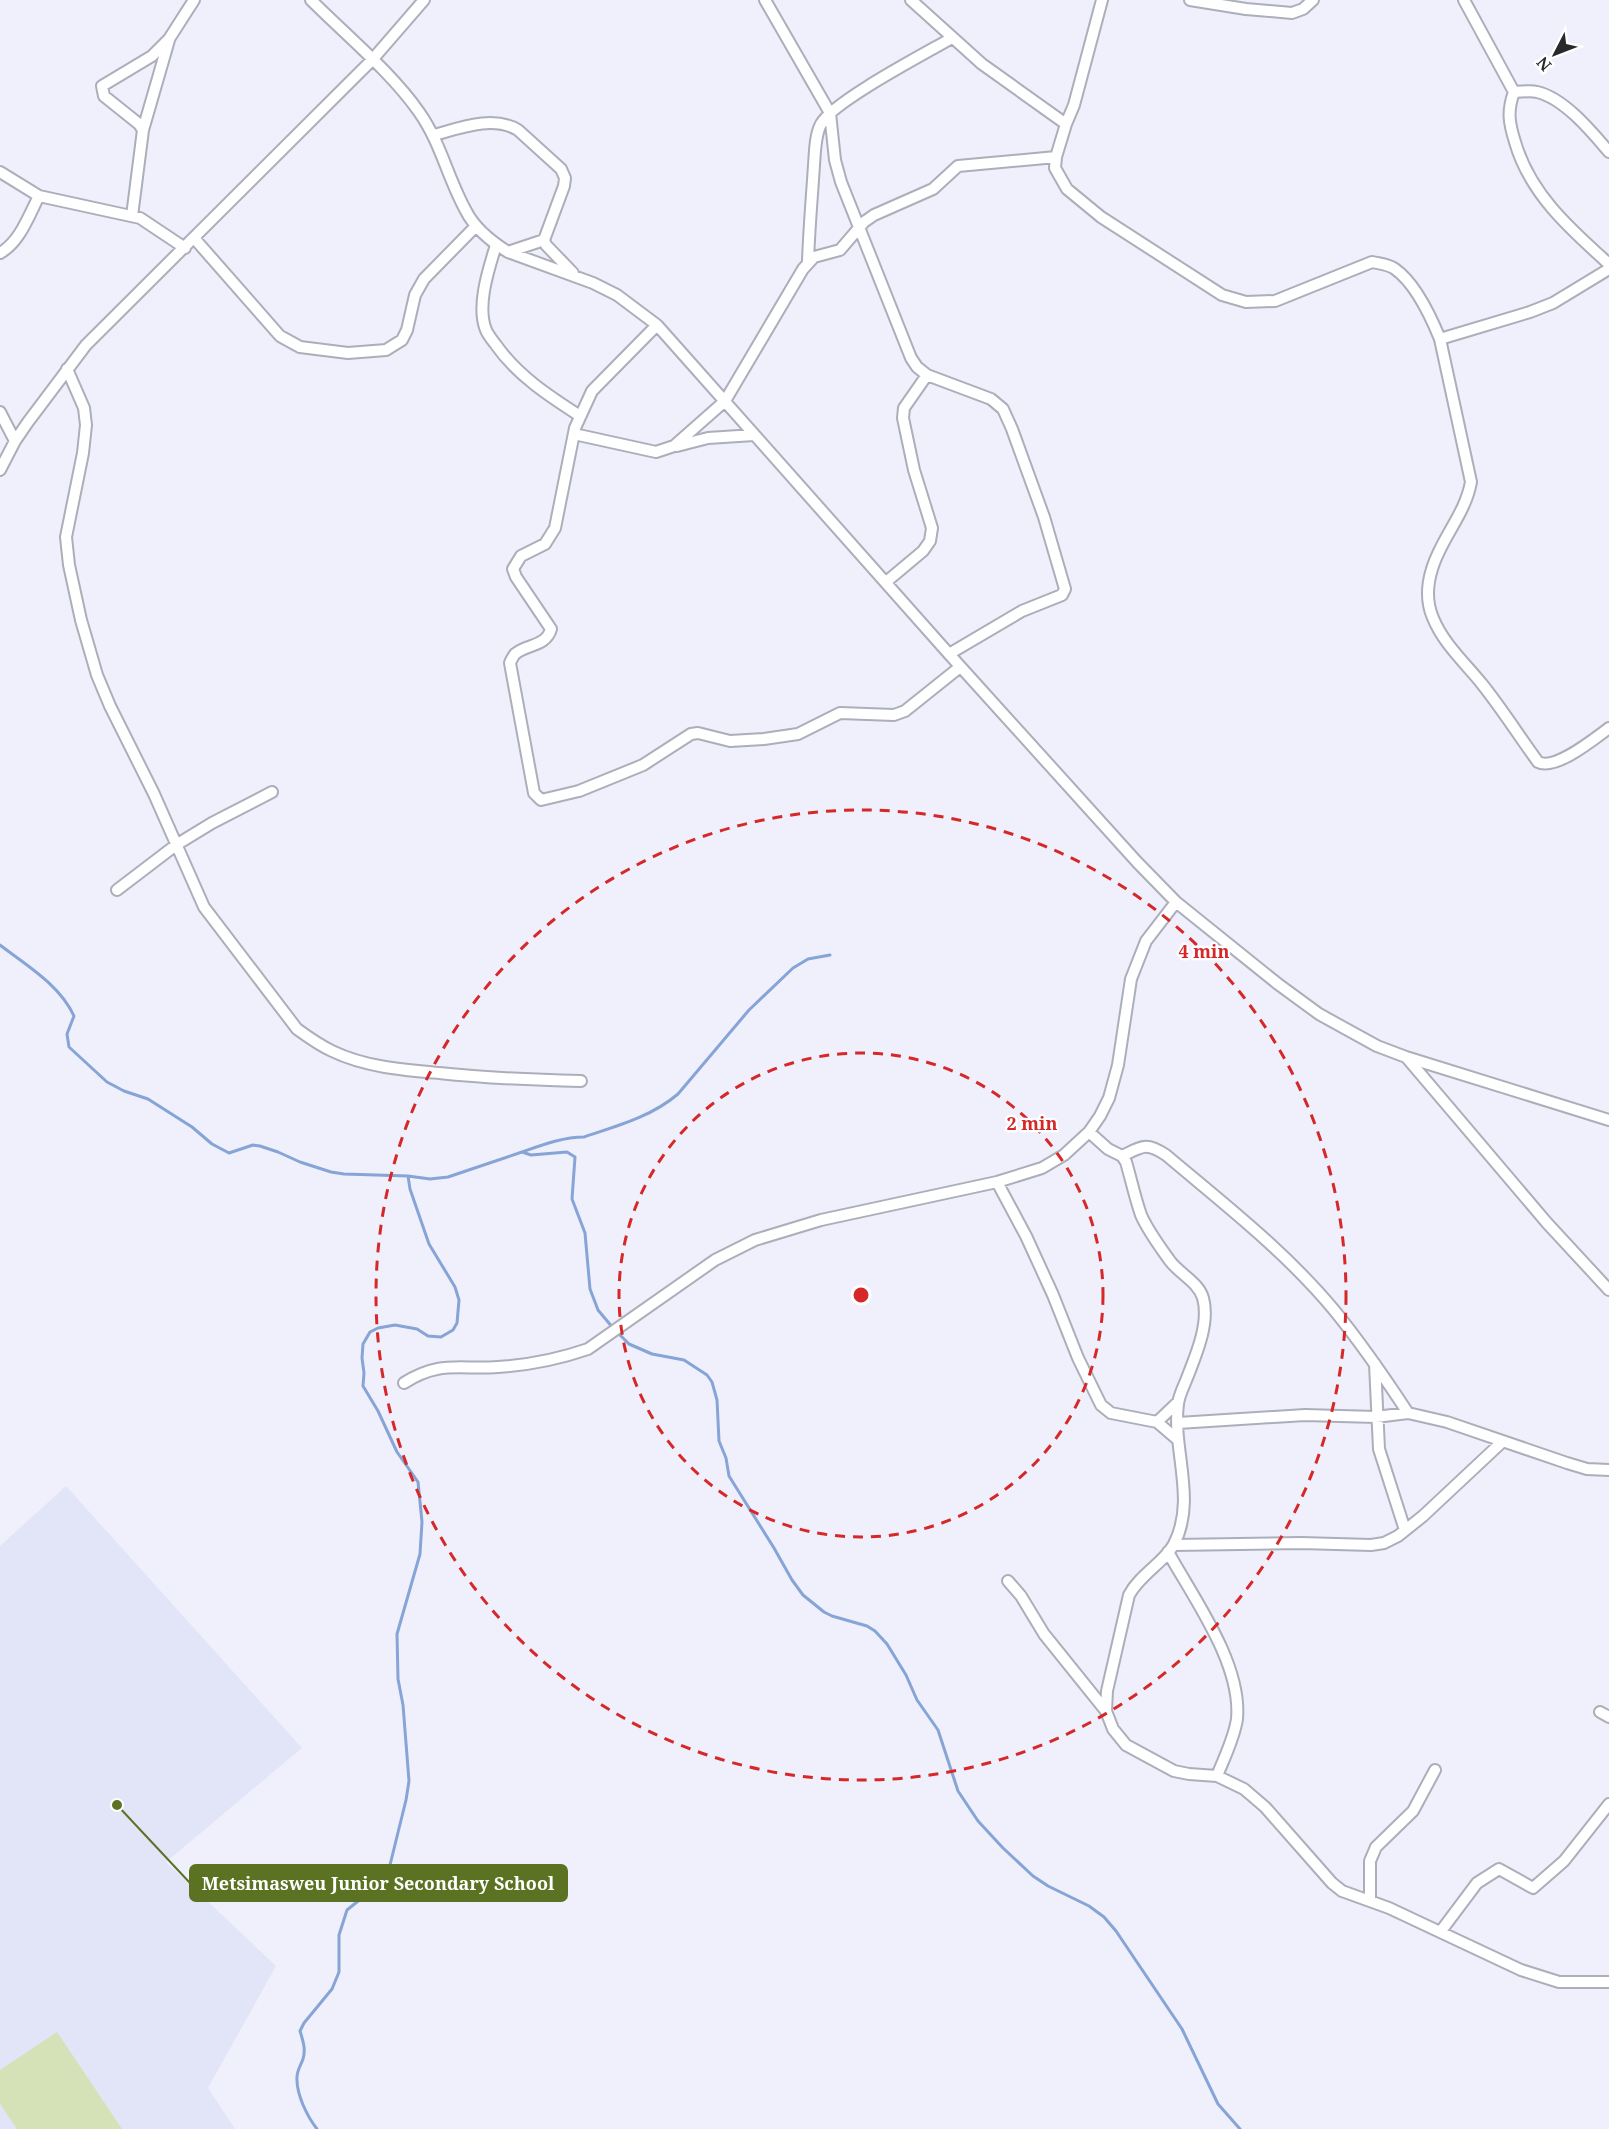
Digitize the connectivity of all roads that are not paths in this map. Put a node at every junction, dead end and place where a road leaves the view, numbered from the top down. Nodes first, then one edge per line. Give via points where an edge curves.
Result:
1 (194, 0) edge
2 (311, 0) edge
3 (424, 0) edge
4 (765, 0) edge
5 (911, 0) edge
6 (1102, 0) edge
7 (1190, 0) edge
8 (1313, 0) edge
9 (1464, 0) edge
10 (952, 38) junction
11 (169, 39) junction
12 (372, 60) junction
13 (1514, 92) junction
14 (830, 113) junction
15 (1066, 124) junction
16 (143, 130) junction
17 (434, 135) junction
18 (1609, 152) edge
19 (1056, 157) junction
20 (0, 172) edge
21 (39, 196) junction
22 (132, 216) junction
23 (476, 226) junction
24 (860, 228) junction
25 (194, 238) junction
26 (544, 240) junction
27 (496, 245) junction
28 (185, 248) junction
29 (508, 252) junction
30 (0, 253) edge
31 (808, 262) junction
32 (1609, 264) edge
33 (1609, 269) edge
34 (576, 275) junction
35 (657, 325) junction
36 (1440, 339) junction
37 (67, 369) junction
38 (927, 375) junction
39 (725, 401) junction
40 (0, 412) edge
41 (580, 416) junction
42 (574, 434) junction
43 (754, 435) junction
44 (15, 441) junction
45 (674, 446) junction
46 (0, 470) edge
47 (886, 582) junction
48 (949, 654) junction
49 (960, 667) junction
50 (1609, 728) edge
51 (272, 792) dead end
52 (176, 845) junction
53 (117, 890) dead end
54 (1176, 902) junction
55 (1406, 1057) junction
56 (581, 1081) dead end
57 (1609, 1120) edge
58 (1089, 1132) junction
59 (1122, 1156) junction
60 (997, 1182) junction
61 (1609, 1290) edge
62 (1375, 1363) junction
63 (404, 1383) dead end
64 (1178, 1402) junction
65 (1408, 1413) junction
66 (1376, 1417) junction
67 (1157, 1422) junction
68 (1178, 1423) junction
69 (1178, 1440) junction
70 (1502, 1442) junction
71 (1609, 1470) edge
72 (1405, 1530) junction
73 (1171, 1548) junction
74 (1008, 1581) dead end
75 (1106, 1711) junction
76 (1435, 1770) dead end
77 (1217, 1776) junction
78 (1609, 1804) edge
79 (1370, 1901) junction
80 (1441, 1931) junction
81 (1609, 1982) edge

1 - 11 street
2 - 12 street
3 - 12 street
4 - 14 street
5 - 10 street
6 - 15 street
7 - 8 street via 1292,13
9 - 13 street
10 - 14 street
10 - 15 street via 989,70
11 - 16 street
11 - 16 street via 152,56 102,86 104,96
12 - 17 street via 412,103
12 - 25 street
13 - 18 street via 1535,91 1551,97
13 - 32 street via 1508,112 1523,167 1537,191 1572,231
14 - 24 street via 835,160
14 - 31 street via 819,126 816,144
15 - 19 street
16 - 22 street
17 - 23 street
17 - 26 street via 475,125 510,125 561,169 564,186
19 - 24 street via 957,166 933,189 874,215
19 - 36 street via 1055,168 1075,196 1222,295 1246,303 1275,302 1372,262 1386,264 1397,270 1416,293
20 - 21 street
21 - 22 street
21 - 30 street via 16,238
22 - 28 street
23 - 25 street via 424,279 415,295 402,340 386,350 348,353 300,346 280,336
23 - 27 street
24 - 31 street via 840,250
24 - 38 street via 911,358
25 - 28 street
26 - 29 street
26 - 34 street
27 - 29 street
27 - 41 street via 482,304 485,330 522,375
28 - 37 street
29 - 34 street
31 - 39 street
33 - 36 street via 1552,303
34 - 35 street via 617,295
35 - 39 street
35 - 41 street via 592,391
36 - 50 street via 1471,482 1460,516 1432,568 1428,596 1433,618 1445,640 1495,700 1538,762 1552,764
37 - 44 street
37 - 52 street via 84,408 86,425 66,537 81,620 110,706
38 - 47 street via 904,408 903,418 932,528 930,541
38 - 48 street via 991,399 1003,409 1044,517 1065,589
39 - 43 street
39 - 45 street
40 - 44 street
41 - 42 street
42 - 45 street via 656,452
42 - 49 street via 555,528 545,544 521,556 513,569 551,629 543,641 514,654 510,663 536,797 541,800 579,791 643,765 691,734 730,741 764,739 798,734 840,713 894,715 905,711
43 - 45 street via 708,438
43 - 47 street
44 - 46 street
47 - 48 street
48 - 49 street
49 - 54 street
51 - 52 street
52 - 53 street
52 - 56 street via 204,907 297,1029 313,1041 333,1052 398,1070 495,1079
54 - 55 street via 1319,1014
54 - 58 street via 1146,941 1137,962 1129,987 1114,1082
55 - 57 street
55 - 61 street via 1547,1224
58 - 59 street
58 - 60 street via 1064,1155 1042,1168
59 - 62 street via 1144,1146 1166,1155 1276,1250 1333,1308
59 - 64 street via 1142,1216 1169,1259 1203,1296 1205,1318
60 - 63 street via 821,1220 755,1240 715,1260 588,1349 528,1365 438,1367
60 - 67 street via 1026,1236 1101,1405 1111,1413
62 - 65 street
62 - 66 street
64 - 67 street
64 - 68 street
65 - 66 street
65 - 70 street
66 - 68 street via 1305,1415
66 - 72 street via 1382,1462
67 - 69 street
68 - 69 street
69 - 73 street via 1184,1489 1181,1524
70 - 71 street via 1567,1463
70 - 72 street
72 - 73 street via 1384,1543 1371,1545 1301,1543
73 - 75 street via 1129,1595
73 - 77 street via 1221,1646 1237,1694 1237,1720
74 - 75 street via 1044,1634
75 - 77 street via 1113,1729 1126,1745 1174,1771
76 - 79 street via 1413,1811 1376,1847 1370,1861
77 - 79 street via 1244,1789 1265,1807 1332,1883
78 - 80 street via 1564,1861 1533,1888 1498,1869 1477,1883
79 - 80 street
80 - 81 street via 1521,1971 1559,1982

